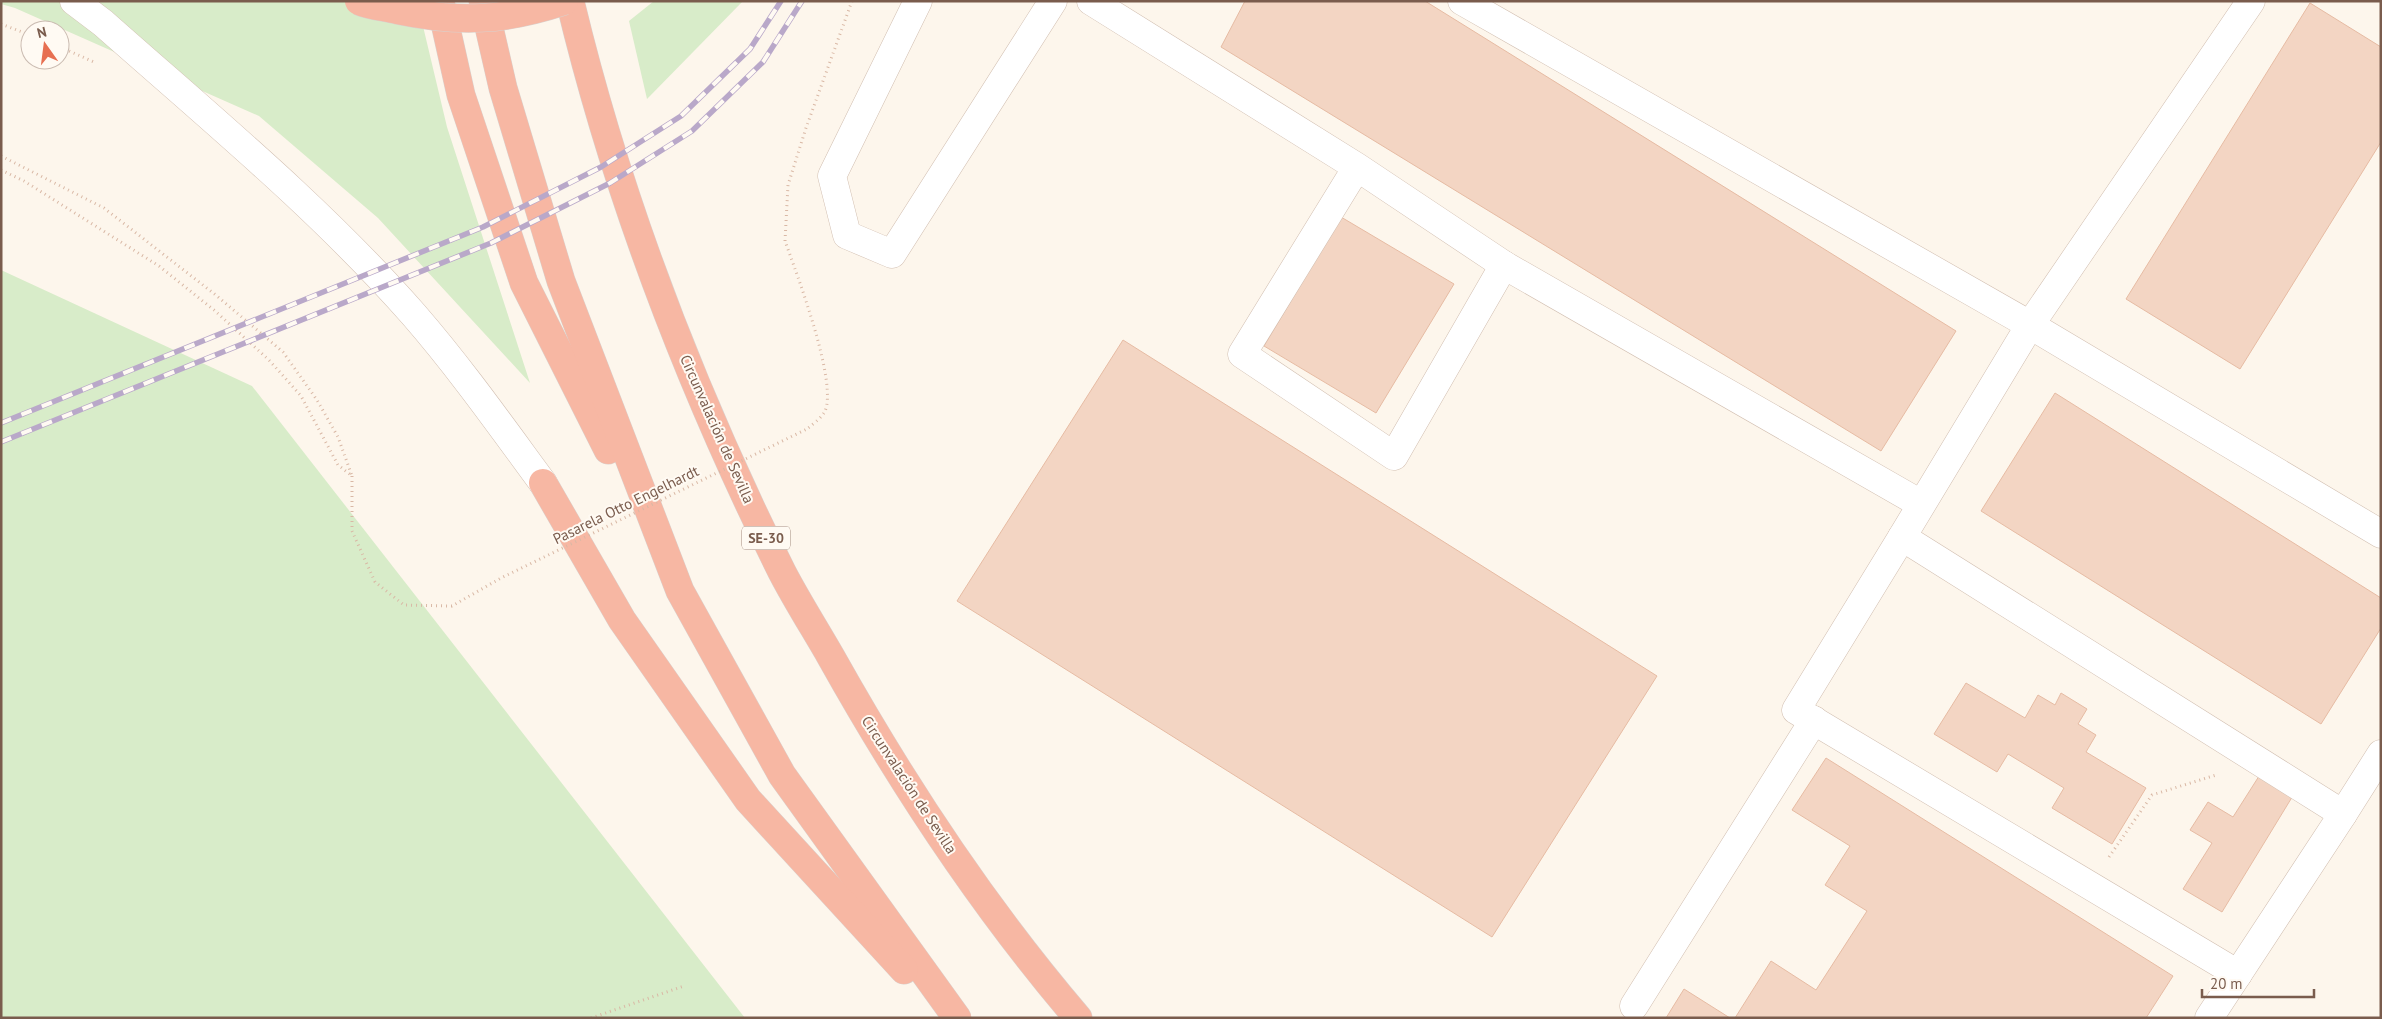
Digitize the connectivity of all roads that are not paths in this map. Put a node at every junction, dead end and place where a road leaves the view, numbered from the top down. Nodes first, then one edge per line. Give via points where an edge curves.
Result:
1 (74, 1) edge
2 (359, 1) edge
3 (440, 1) edge
4 (482, 1) edge
5 (564, 1) edge
6 (570, 1) edge
7 (918, 1) edge
8 (1053, 1) edge
9 (1091, 1) edge
10 (1462, 1) edge
11 (2250, 1) edge
12 (1357, 167) junction
13 (1504, 264) junction
14 (2030, 325) junction
15 (543, 483) joint
16 (1921, 504) junction
17 (2381, 534) edge
18 (1902, 537) junction
19 (680, 591) junction
20 (1814, 720) junction
21 (2381, 754) edge
22 (2343, 814) junction
23 (2238, 974) junction
24 (1634, 1006) dead end
25 (948, 1018) edge
26 (957, 1018) edge
27 (1078, 1018) edge
28 (2209, 1018) edge

1 - 15 street via 288,187 343,240 414,316
2 - 5 highway, bridge via 430,17 490,19
3 - 19 highway via 461,96 524,283
4 - 19 highway via 503,88 561,281
6 - 27 highway, Circunvalación de Sevilla / SE-30 via 610,151 646,259 695,386 783,574 868,725 923,809 1012,935
7 - 8 street via 832,176 847,235 892,254
9 - 12 street
10 - 14 street
11 - 14 street
12 - 13 street
12 - 13 street via 1242,354 1394,456
13 - 16 street
14 - 16 street
14 - 17 street
15 - 25 highway via 622,620 748,800
16 - 18 street
18 - 20 street via 1796,710
18 - 22 street
19 - 26 highway via 782,775
20 - 23 street
20 - 24 street
21 - 22 street
22 - 23 street
23 - 28 street

